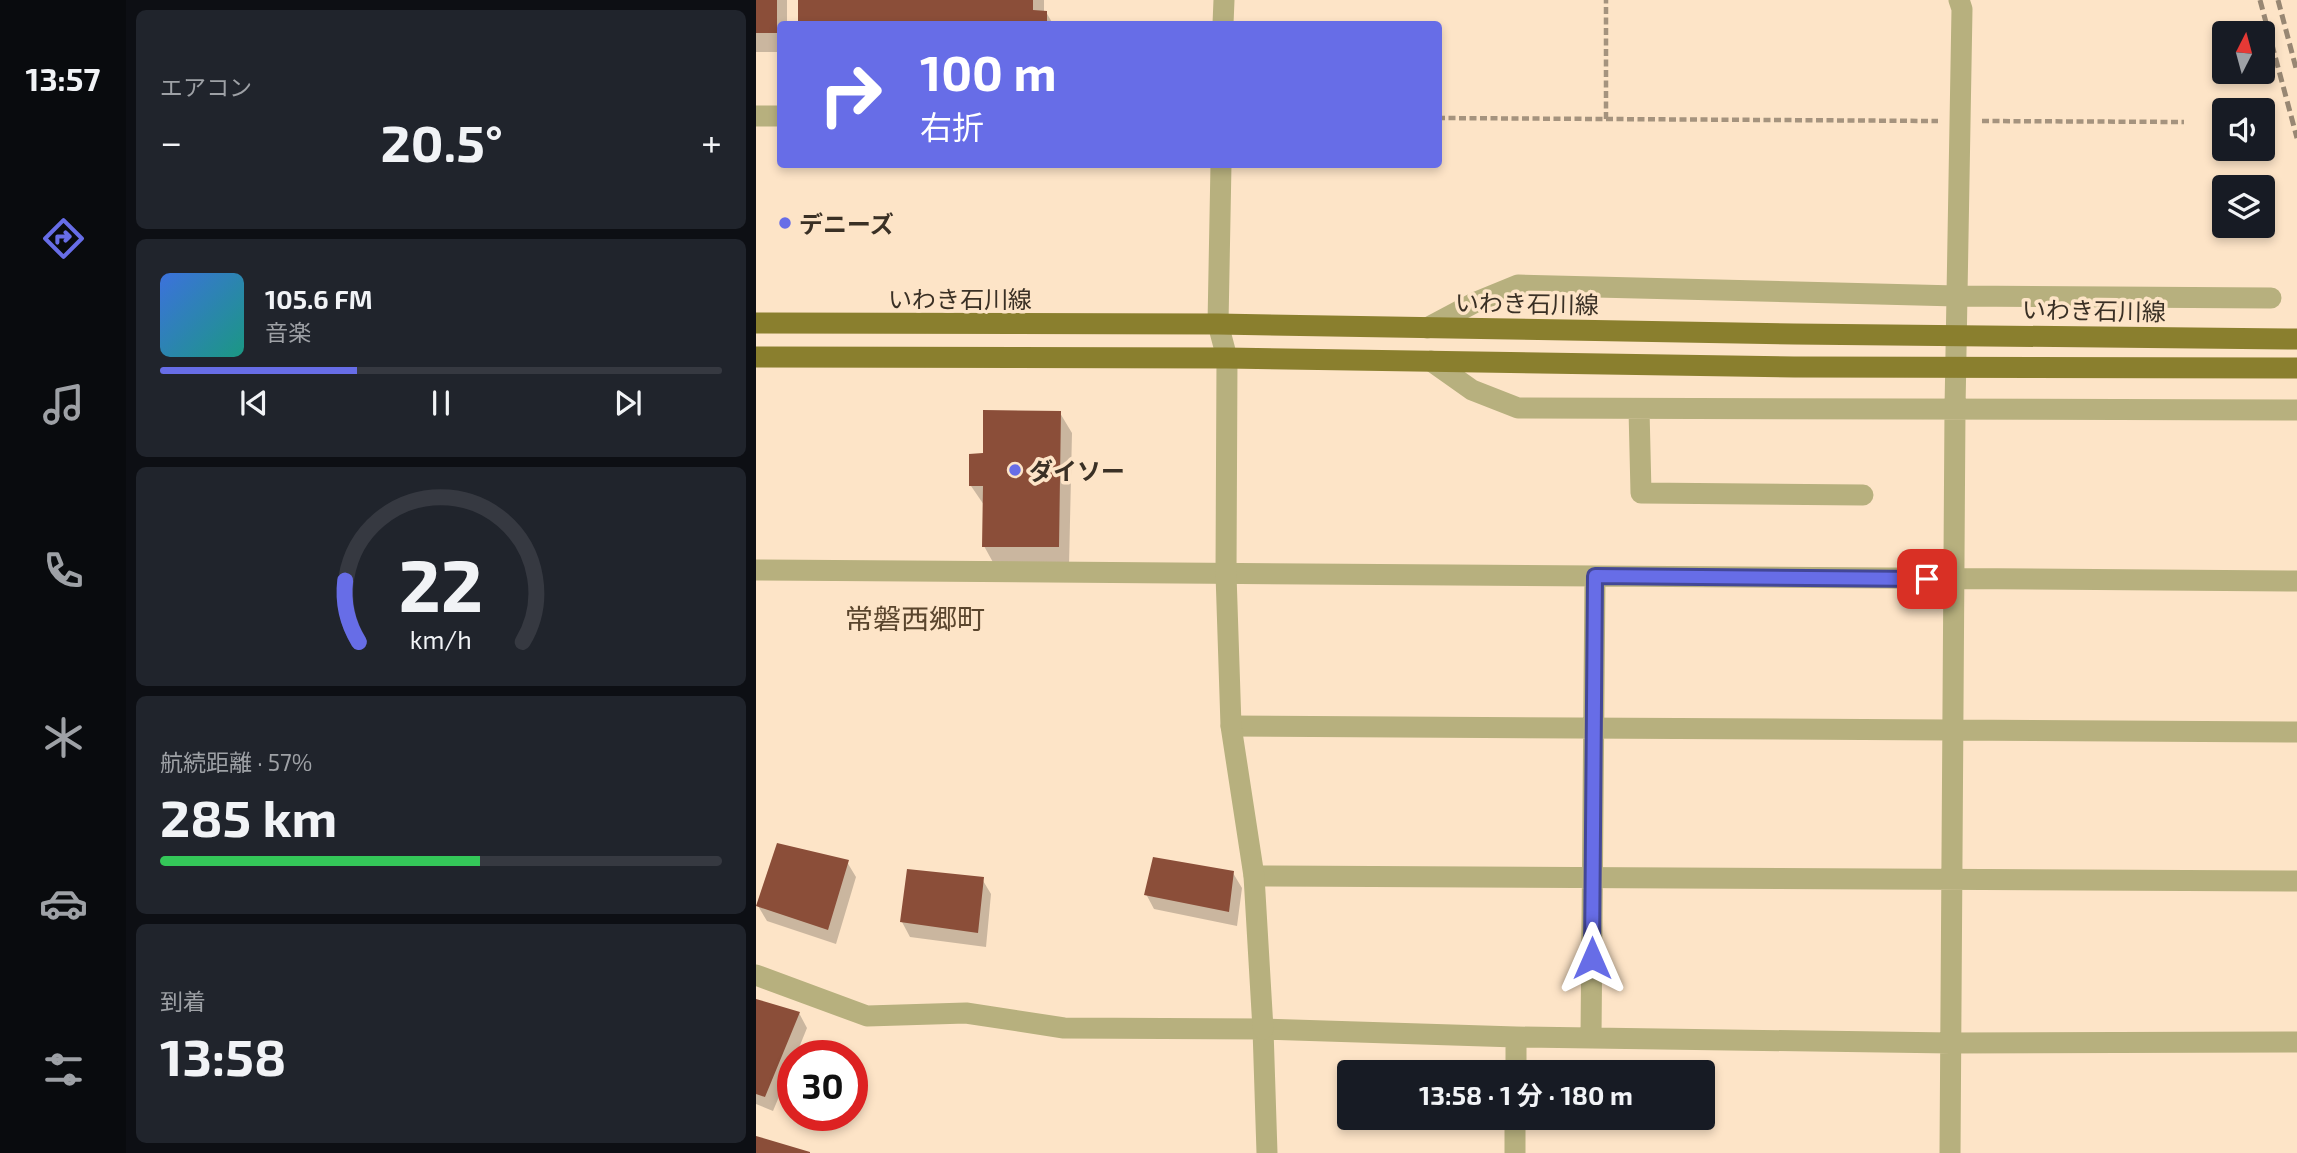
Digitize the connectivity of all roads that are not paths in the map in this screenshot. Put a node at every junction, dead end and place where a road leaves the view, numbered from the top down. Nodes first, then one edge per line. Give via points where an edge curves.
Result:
1 (1224, 0) edge
2 (1959, 0) edge
3 (1223, 21) edge
4 (756, 116) edge
5 (777, 116) edge
6 (1221, 168) edge
7 (1957, 296) junction
8 (2271, 298) dead end
9 (756, 323) edge
10 (1219, 324) junction
11 (1427, 328) junction
12 (2297, 339) edge
13 (756, 357) edge
14 (1227, 358) junction
15 (1431, 361) junction
16 (2297, 368) edge
17 (1955, 408) junction
18 (1639, 409) junction
19 (2297, 410) edge
20 (1863, 495) dead end
21 (756, 570) edge
22 (1226, 574) junction
23 (1595, 576) junction
24 (1954, 579) junction
25 (2297, 581) edge
26 (1231, 726) junction
27 (1593, 729) junction
28 (1953, 730) junction
29 (2297, 732) edge
30 (1254, 876) junction
31 (1592, 878) junction
32 (1952, 880) junction
33 (2297, 881) edge
34 (756, 975) edge
35 (1263, 1029) junction
36 (1516, 1037) junction
37 (1591, 1038) junction
38 (2297, 1042) edge
39 (1951, 1043) junction
40 (1516, 1060) edge
41 (1515, 1130) edge
42 (1267, 1153) edge
43 (1515, 1153) edge
44 (1950, 1153) edge

1 - 3 street
2 - 7 street
4 - 5 street
6 - 10 street
7 - 8 street
7 - 11 street via 1518,285
7 - 17 street
9 - 10 main road, いわき石川線
10 - 11 main road, いわき石川線
10 - 14 street
11 - 12 main road, いわき石川線
13 - 14 main road
14 - 15 main road
14 - 22 street
15 - 16 main road
15 - 18 street via 1472,390 1518,408
17 - 18 street
17 - 19 street
17 - 24 street
18 - 20 street via 1641,493
21 - 22 street
22 - 23 street
22 - 26 street
23 - 24 street
23 - 27 street
24 - 25 street
24 - 28 street
26 - 27 street
26 - 30 street
27 - 28 street
27 - 31 street
28 - 29 street
28 - 32 street
30 - 31 street
30 - 35 street
31 - 32 street
31 - 37 street
32 - 33 street
32 - 39 street
34 - 35 street via 867,1016 967,1013 1064,1028
35 - 36 street
35 - 42 street
36 - 37 street
36 - 40 street
37 - 39 street
38 - 39 street
39 - 44 street
41 - 43 street

